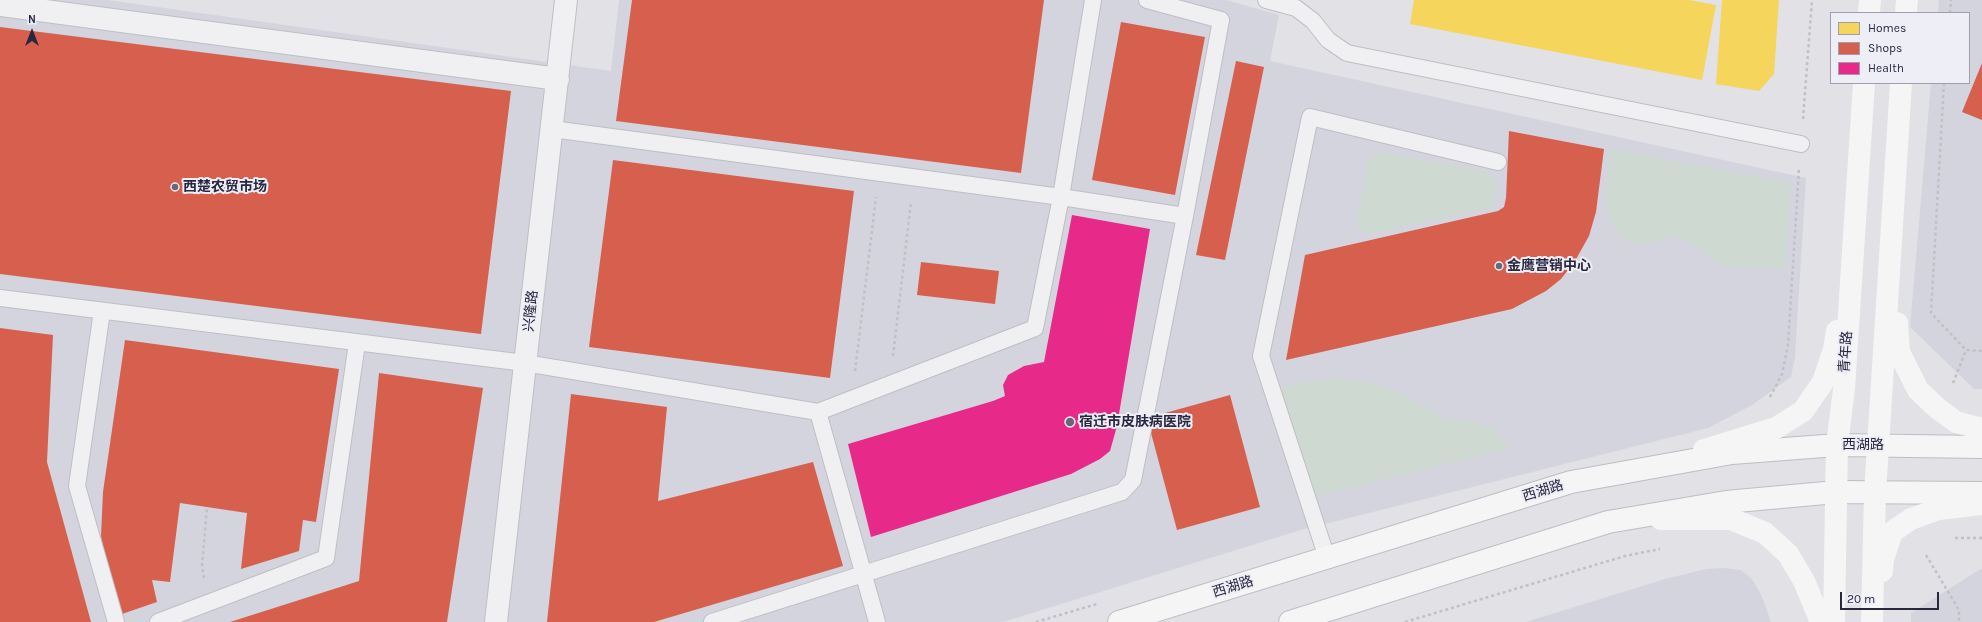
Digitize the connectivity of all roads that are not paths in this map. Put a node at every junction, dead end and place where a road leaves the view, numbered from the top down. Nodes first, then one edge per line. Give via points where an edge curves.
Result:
1 (566, 0) edge
2 (1093, 0) edge
3 (1146, 0) edge
4 (1266, 0) edge
5 (1870, 0) edge
6 (1907, 0) edge
7 (0, 5) edge
8 (1869, 12) edge
9 (1906, 12) edge
10 (558, 79) junction
11 (1864, 84) edge
12 (1901, 84) edge
13 (552, 129) junction
14 (1801, 144) road end
15 (1498, 162) dead end
16 (1061, 197) junction
17 (1185, 216) junction
18 (1853, 247) junction
19 (1891, 248) junction
20 (0, 298) edge
21 (102, 311) junction
22 (357, 342) junction
23 (525, 363) junction
24 (818, 412) junction
25 (1982, 429) edge
26 (1837, 445) junction
27 (1878, 445) junction
28 (1982, 446) edge
29 (1610, 475) junction
30 (1836, 492) junction
31 (1875, 493) junction
32 (1982, 493) edge
33 (1982, 504) edge
34 (1624, 520) junction
35 (1327, 558) junction
36 (864, 574) junction
37 (116, 622) edge
38 (158, 622) edge
39 (496, 622) edge
40 (712, 622) edge
41 (877, 622) edge
42 (1119, 622) edge
43 (1290, 622) edge
44 (1821, 622) edge
45 (1834, 622) edge
46 (1872, 622) edge
47 (1875, 622) edge

1 - 10 street, 兴隆路
2 - 16 lane
3 - 17 lane via 1221,20
4 - 14 lane via 1296,8 1313,21 1328,40 1347,53
5 - 8 street
6 - 9 street
7 - 10 street
10 - 13 street, 兴隆路
11 - 18 street, 青年路
12 - 19 street
13 - 16 lane
13 - 23 street, 兴隆路
15 - 35 lane via 1310,117 1261,356
16 - 17 lane
16 - 24 lane via 1036,328
17 - 36 lane via 1133,480 1122,492
18 - 26 street, 青年路 via 1844,389
18 - 29 street via 1834,349 1823,382 1803,411 1776,428
19 - 25 street via 1899,352 1918,390 1956,422
19 - 27 street
20 - 21 lane
21 - 22 lane
21 - 37 lane via 77,486
22 - 23 lane
22 - 38 lane via 326,558
23 - 24 lane
23 - 39 street, 兴隆路
24 - 36 lane
26 - 27 street, 西湖路
26 - 29 street, 西湖路 via 1732,453
26 - 30 street, 青年路
27 - 28 street, 西湖路
27 - 31 street
29 - 35 street, 西湖路 via 1571,482
30 - 31 street
30 - 34 street via 1726,502
30 - 45 street, 青年路
31 - 32 street
31 - 46 street
33 - 47 street via 1956,506 1925,514 1911,519 1892,532 1883,559
34 - 43 street via 1608,522
34 - 44 street via 1730,519 1765,533 1788,554 1804,581
35 - 42 street, 西湖路
36 - 40 lane
36 - 41 lane

